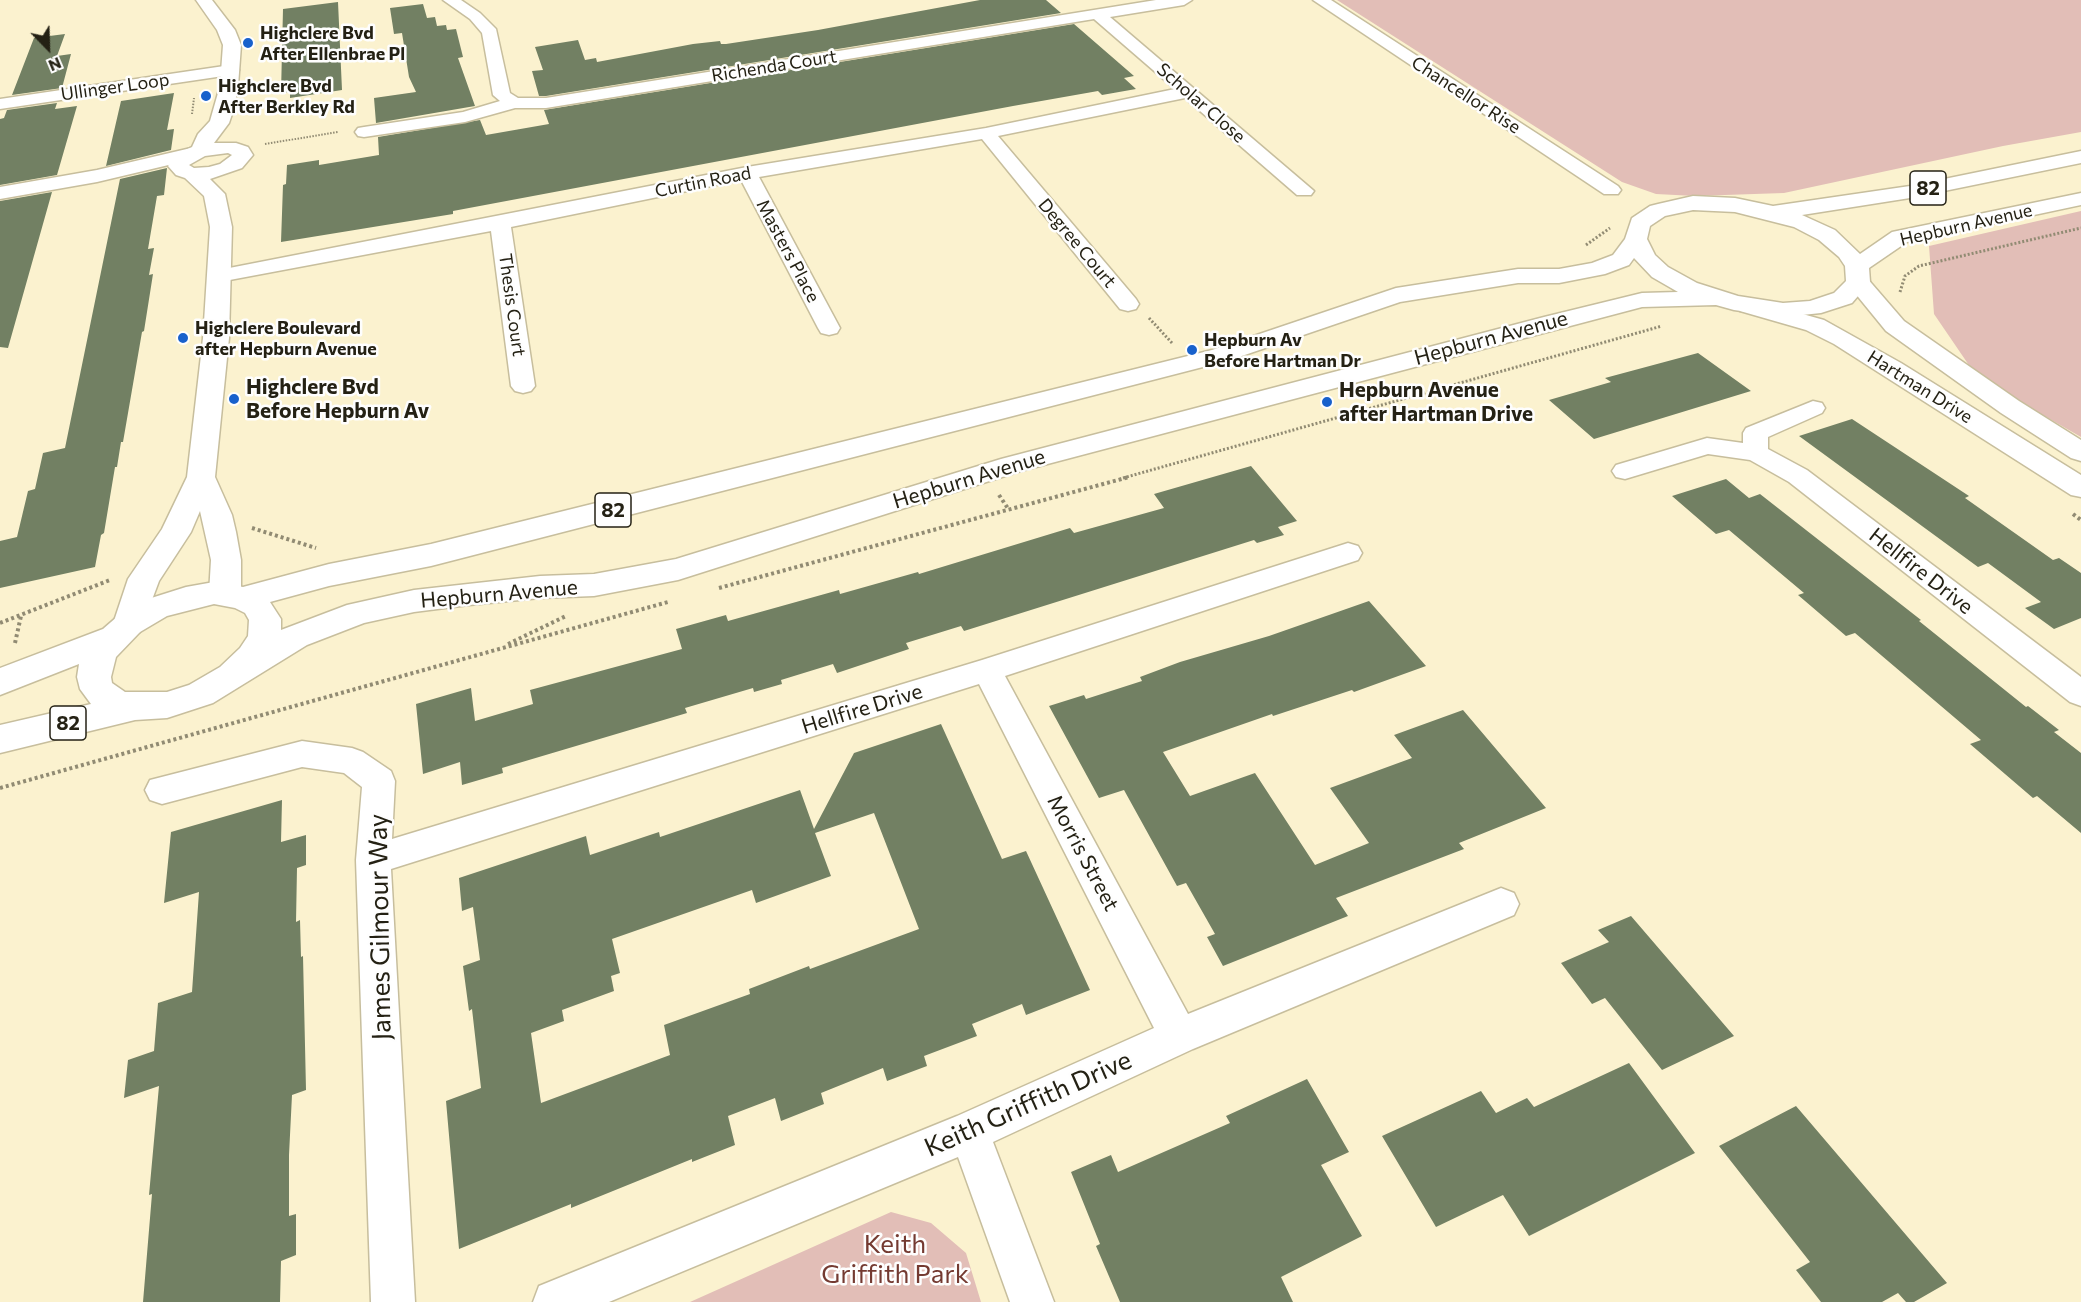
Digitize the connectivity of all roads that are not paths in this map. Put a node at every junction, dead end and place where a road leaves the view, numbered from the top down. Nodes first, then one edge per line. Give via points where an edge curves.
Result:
1 (207, 0) edge
2 (451, 0) edge
3 (1185, 0) edge
4 (1320, 0) edge
5 (1099, 15) junction
6 (231, 70) junction
7 (1188, 92) junction
8 (514, 103) junction
9 (0, 104) edge
10 (219, 123) junction
11 (364, 132) road end
12 (986, 133) junction
13 (228, 157) junction
14 (2081, 157) edge
15 (191, 162) junction
16 (747, 173) junction
17 (1611, 190) dead end
18 (1304, 191) dead end
19 (0, 193) edge
20 (214, 194) junction
21 (2081, 199) edge
22 (1774, 213) junction
23 (500, 223) junction
24 (1636, 239) junction
25 (1857, 274) junction
26 (219, 276) junction
27 (1716, 298) junction
28 (1128, 304) road end
29 (1749, 306) junction
30 (829, 328) dead end
31 (523, 386) dead end
32 (1813, 408) dead end
33 (2081, 452) edge
34 (1756, 453) junction
35 (1625, 471) dead end
36 (201, 477) junction
37 (2081, 488) edge
38 (1348, 553) dead end
39 (234, 596) junction
40 (122, 630) junction
41 (987, 670) junction
42 (232, 676) junction
43 (0, 682) edge
44 (2081, 694) edge
45 (135, 707) junction
46 (0, 739) edge
47 (162, 790) dead end
48 (374, 860) junction
49 (1502, 904) dead end
50 (1179, 1036) junction
51 (969, 1132) junction
52 (393, 1302) edge
53 (555, 1302) edge
54 (1032, 1302) edge

1 - 6 main road via 232,45
2 - 8 street via 490,32 502,95
3 - 5 street, Richenda Court
4 - 17 street, Chancellor Rise
5 - 7 street, Scholar Close
5 - 8 street, Richenda Court via 546,103
6 - 9 street, Ullinger Loop
6 - 10 main road
7 - 12 street, Curtin Road
7 - 18 street, Scholar Close
8 - 11 street, Richenda Court via 465,117
10 - 13 main road via 227,135
10 - 15 main road
12 - 16 street, Curtin Road
12 - 28 street, Degree Court
13 - 15 main road
13 - 20 main road
14 - 22 main road, 82 via 1910,192
15 - 19 street
15 - 20 main road
16 - 23 street, Curtin Road
16 - 30 street, Masters Place
20 - 26 main road via 221,227
21 - 25 main road, Hepburn Avenue / 82 via 1900,237
22 - 24 main road, 82 via 1735,205 1693,203 1658,210 1640,224
22 - 25 main road, 82 via 1827,236 1848,252
23 - 26 street, Curtin Road
23 - 31 street, Thesis Court
24 - 27 main road, 82 via 1645,258 1660,272
24 - 39 main road, Hepburn Avenue / 82 via 1621,260 1597,269 1559,276 1518,276 1396,295 1221,355 431,555
25 - 29 main road, 82 via 1843,298 1812,308
25 - 33 main road, Hartman Drive via 1895,326
26 - 36 main road
27 - 29 main road, 82
27 - 42 main road, Hepburn Avenue / 82 via 1642,300 1544,324 1011,465 678,569 594,585 469,594 358,613 295,637
29 - 37 main road, Hartman Drive via 1815,325 1843,339
32 - 34 street via 1755,433
34 - 35 street, Hellfire Drive via 1707,446
34 - 44 street, Hellfire Drive via 1798,476
36 - 39 main road via 217,515
36 - 40 main road via 176,532 144,579
38 - 41 street, Hellfire Drive
39 - 40 main road, Hepburn Avenue / 82 via 186,598 156,608
39 - 42 main road, Hepburn Avenue / 82 via 256,605 265,619 264,637 252,657
40 - 43 main road, Hepburn Avenue / 82
40 - 45 main road, Hepburn Avenue / 82 via 103,650 94,677 106,698 118,705
41 - 48 street, Hellfire Drive
41 - 50 street, Morris Street
42 - 45 main road, Hepburn Avenue / 82 via 201,694 167,705
45 - 46 main road, Hepburn Avenue / 82
47 - 48 street, James Gilmour Way via 302,754 351,761 379,781
48 - 52 street, James Gilmour Way
49 - 50 street, Keith Griffith Drive
50 - 51 street, Keith Griffith Drive
51 - 53 street, Keith Griffith Drive
51 - 54 street

